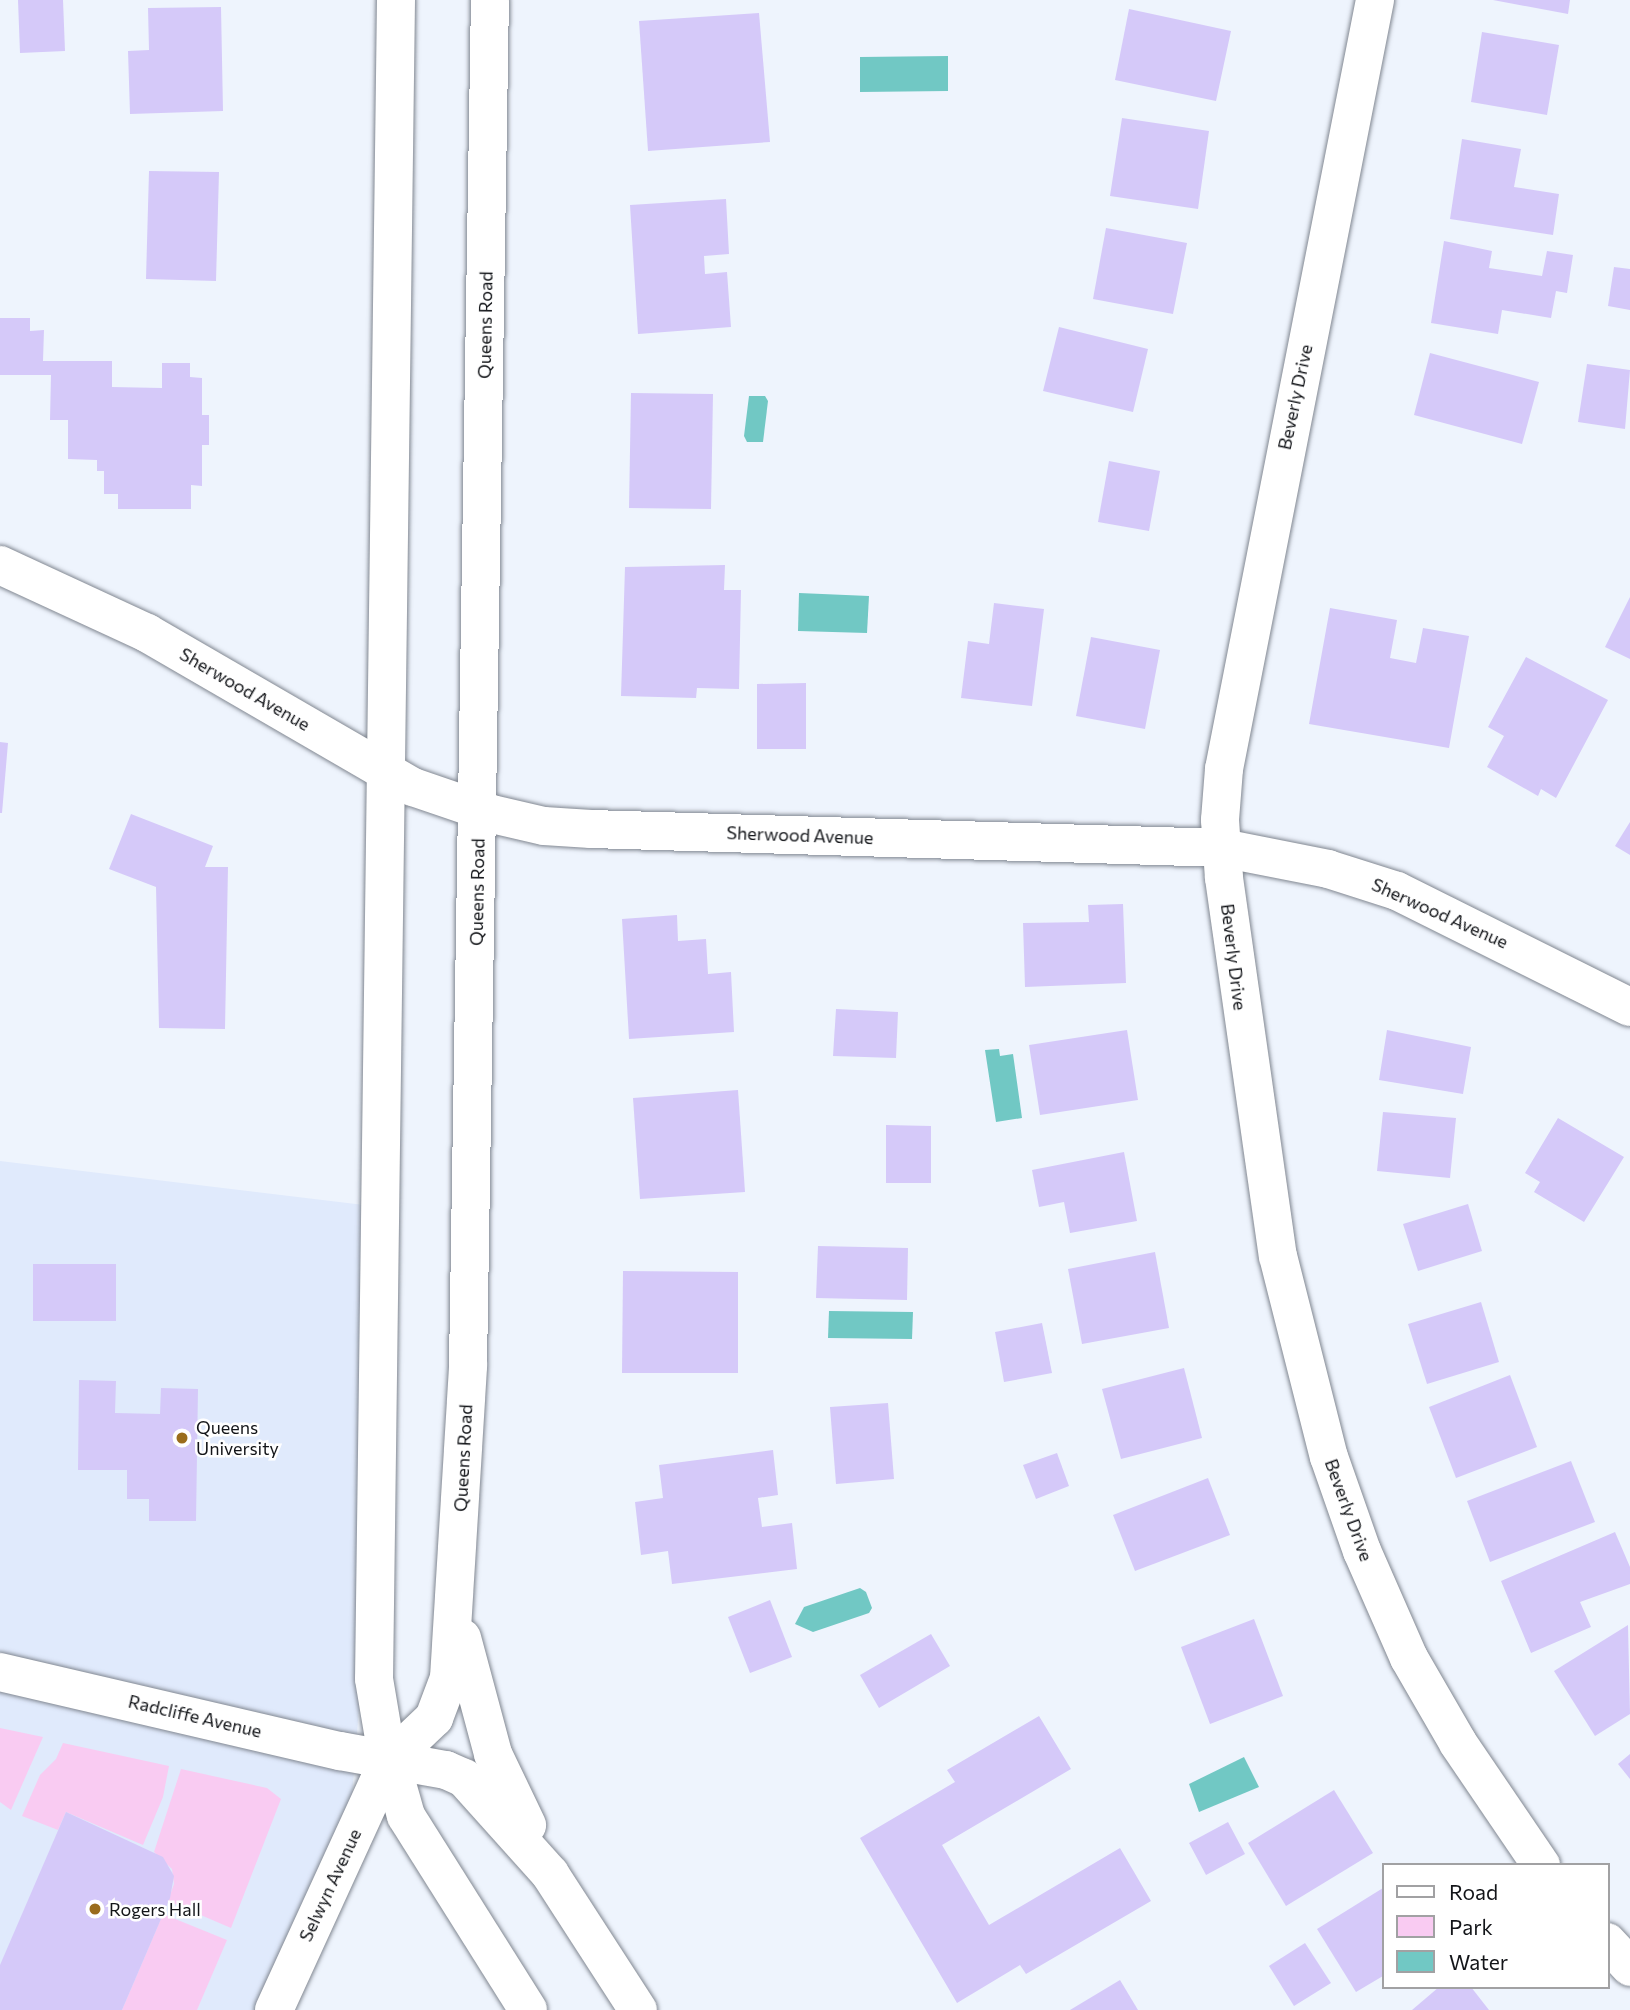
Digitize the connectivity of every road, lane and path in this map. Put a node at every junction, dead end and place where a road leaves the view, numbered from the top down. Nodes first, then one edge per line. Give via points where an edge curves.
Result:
1 (396, 0) edge
2 (490, 0) edge
3 (1375, 0) edge
4 (0, 565) edge
5 (386, 772) junction
6 (478, 810) junction
7 (1222, 848) junction
8 (1630, 1007) edge
9 (456, 1594) junction
10 (0, 1672) edge
11 (391, 1761) junction
12 (1540, 1863) edge
13 (550, 1874) junction
14 (1609, 1944) edge
15 (1630, 1967) edge
16 (274, 2010) edge
17 (528, 2010) edge
18 (638, 2010) edge

1 - 5 street
2 - 6 street, Queens Road
3 - 7 street, Beverly Drive via 1224,769
4 - 5 street, Sherwood Avenue via 147,633
5 - 6 street, Sherwood Avenue via 430,794
5 - 11 street via 373,1661 376,1699
6 - 7 street, Sherwood Avenue via 528,823 591,829
6 - 9 street, Queens Road via 468,1354
7 - 8 street, Sherwood Avenue via 1328,869 1397,891
7 - 12 street, Beverly Drive via 1278,1256 1329,1457 1362,1551 1409,1658 1458,1744
9 - 11 street, Queens Road via 449,1678 441,1705
9 - 13 street via 467,1663 493,1755
10 - 11 street, Radcliffe Avenue
11 - 13 street via 446,1770 464,1778
11 - 16 street, Selwyn Avenue via 333,1874
11 - 17 street via 414,1834
13 - 18 street
14 - 15 street

